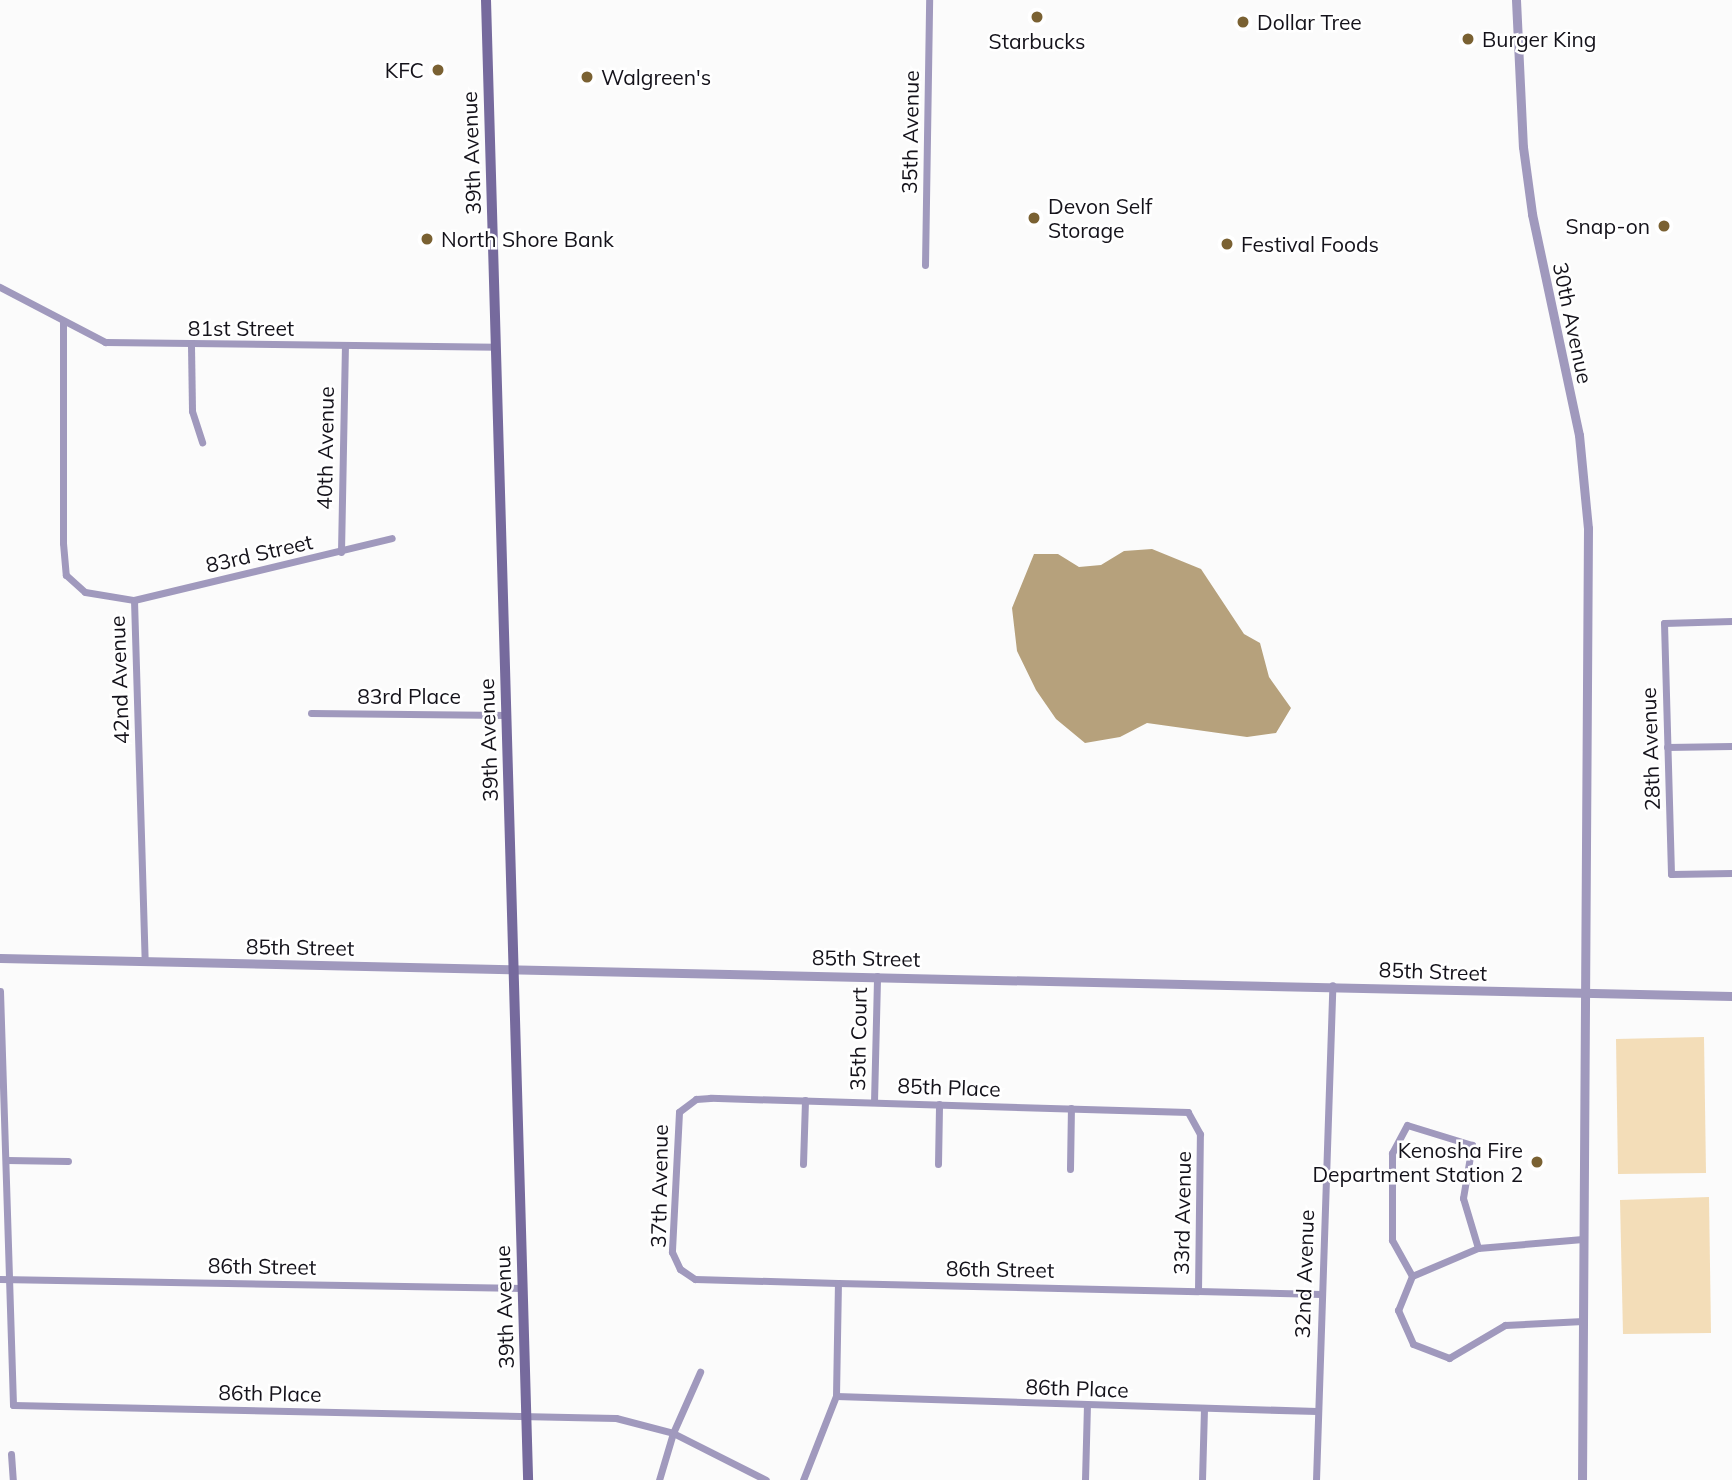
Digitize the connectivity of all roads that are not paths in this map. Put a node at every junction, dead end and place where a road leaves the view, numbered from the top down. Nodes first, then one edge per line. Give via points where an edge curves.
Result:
1 (485, 0) edge
2 (929, 0) edge
3 (1516, 0) edge
4 (925, 265) dead end
5 (0, 287) edge
6 (63, 321) junction
7 (191, 346) junction
8 (345, 346) junction
9 (495, 347) junction
10 (202, 442) dead end
11 (392, 538) dead end
12 (341, 552) junction
13 (134, 600) junction
14 (1732, 621) edge
15 (311, 713) dead end
16 (507, 715) junction
17 (1732, 746) edge
18 (1667, 747) junction
19 (1732, 873) edge
20 (0, 958) edge
21 (145, 961) junction
22 (514, 969) junction
23 (877, 976) junction
24 (1332, 985) junction
25 (0, 992) edge
26 (1588, 993) junction
27 (1732, 996) edge
28 (806, 1100) junction
29 (874, 1102) junction
30 (939, 1104) junction
31 (685, 1105) joint
32 (1071, 1108) junction
33 (1200, 1134) joint
34 (8, 1160) junction
35 (68, 1161) dead end
36 (803, 1164) dead end
37 (937, 1164) dead end
38 (1070, 1169) dead end
39 (1583, 1239) junction
40 (1478, 1248) junction
41 (680, 1269) joint
42 (1412, 1276) junction
43 (0, 1279) edge
44 (12, 1279) junction
45 (838, 1283) junction
46 (523, 1288) junction
47 (1198, 1291) junction
48 (1321, 1294) junction
49 (1583, 1321) junction
50 (700, 1372) dead end
51 (836, 1396) junction
52 (1087, 1406) junction
53 (1204, 1408) junction
54 (1317, 1411) junction
55 (527, 1416) junction
56 (673, 1433) junction
57 (11, 1454) dead end
58 (13, 1480) edge
59 (528, 1480) edge
60 (659, 1480) edge
61 (766, 1480) edge
62 (803, 1480) edge
63 (1085, 1480) edge
64 (1202, 1480) edge
65 (1316, 1480) edge
66 (1582, 1480) edge

1 - 9 main road, 39th Avenue
2 - 4 street, 35th Avenue
3 - 26 street, 30th Avenue via 1523,147 1532,214 1579,435 1588,528
5 - 6 street, 81st Street
6 - 7 street, 81st Street via 105,342
6 - 13 street, 42nd Avenue via 66,575 85,592
7 - 8 street, 81st Street
7 - 10 street via 192,411
8 - 9 street, 81st Street
8 - 12 street, 40th Avenue
9 - 16 main road, 39th Avenue
11 - 12 street, 83rd Street
12 - 13 street, 83rd Street
13 - 21 street, 42nd Avenue
14 - 18 street, 28th Avenue via 1664,623
15 - 16 street, 83rd Place
16 - 22 main road, 39th Avenue
17 - 18 street
18 - 19 street, 28th Avenue via 1671,874
20 - 21 street, 85th Street
21 - 22 street, 85th Street
22 - 23 street, 85th Street
22 - 46 main road, 39th Avenue
23 - 24 street, 85th Street
23 - 29 street, 35th Court
24 - 26 street, 85th Street
24 - 48 street, 32nd Avenue
25 - 34 street
26 - 27 street, 85th Street
26 - 39 street, 30th Avenue
28 - 29 street, 85th Place
28 - 31 street, 85th Place via 710,1098
28 - 36 street
29 - 30 street, 85th Place
30 - 32 street, 85th Place
30 - 37 street
31 - 41 street, 37th Avenue via 677,1121 673,1239
32 - 33 street, 85th Place via 1188,1112
32 - 38 street
33 - 47 street, 33rd Avenue
34 - 35 street
34 - 44 street
39 - 40 street
39 - 49 street, 30th Avenue
40 - 42 street
40 - 42 street via 1463,1198 1472,1145 1407,1125 1392,1153 1391,1240
41 - 45 street, 86th Street via 695,1279
42 - 49 street via 1398,1310 1413,1344 1449,1358 1505,1325
43 - 44 street, 86th Street
44 - 46 street, 86th Street
44 - 55 street, 86th Place via 13,1405
45 - 47 street, 86th Street
45 - 51 street
46 - 55 main road, 39th Avenue
47 - 48 street, 86th Street
48 - 54 street, 32nd Avenue
49 - 66 street, 30th Avenue
50 - 56 street
51 - 52 street, 86th Place
51 - 62 street
52 - 53 street, 86th Place
52 - 63 street
53 - 54 street, 86th Place
53 - 64 street
54 - 65 street, 32nd Avenue
55 - 56 street, 86th Place via 616,1418
55 - 59 main road, 39th Avenue
56 - 60 street
56 - 61 street, 86th Place
57 - 58 street

